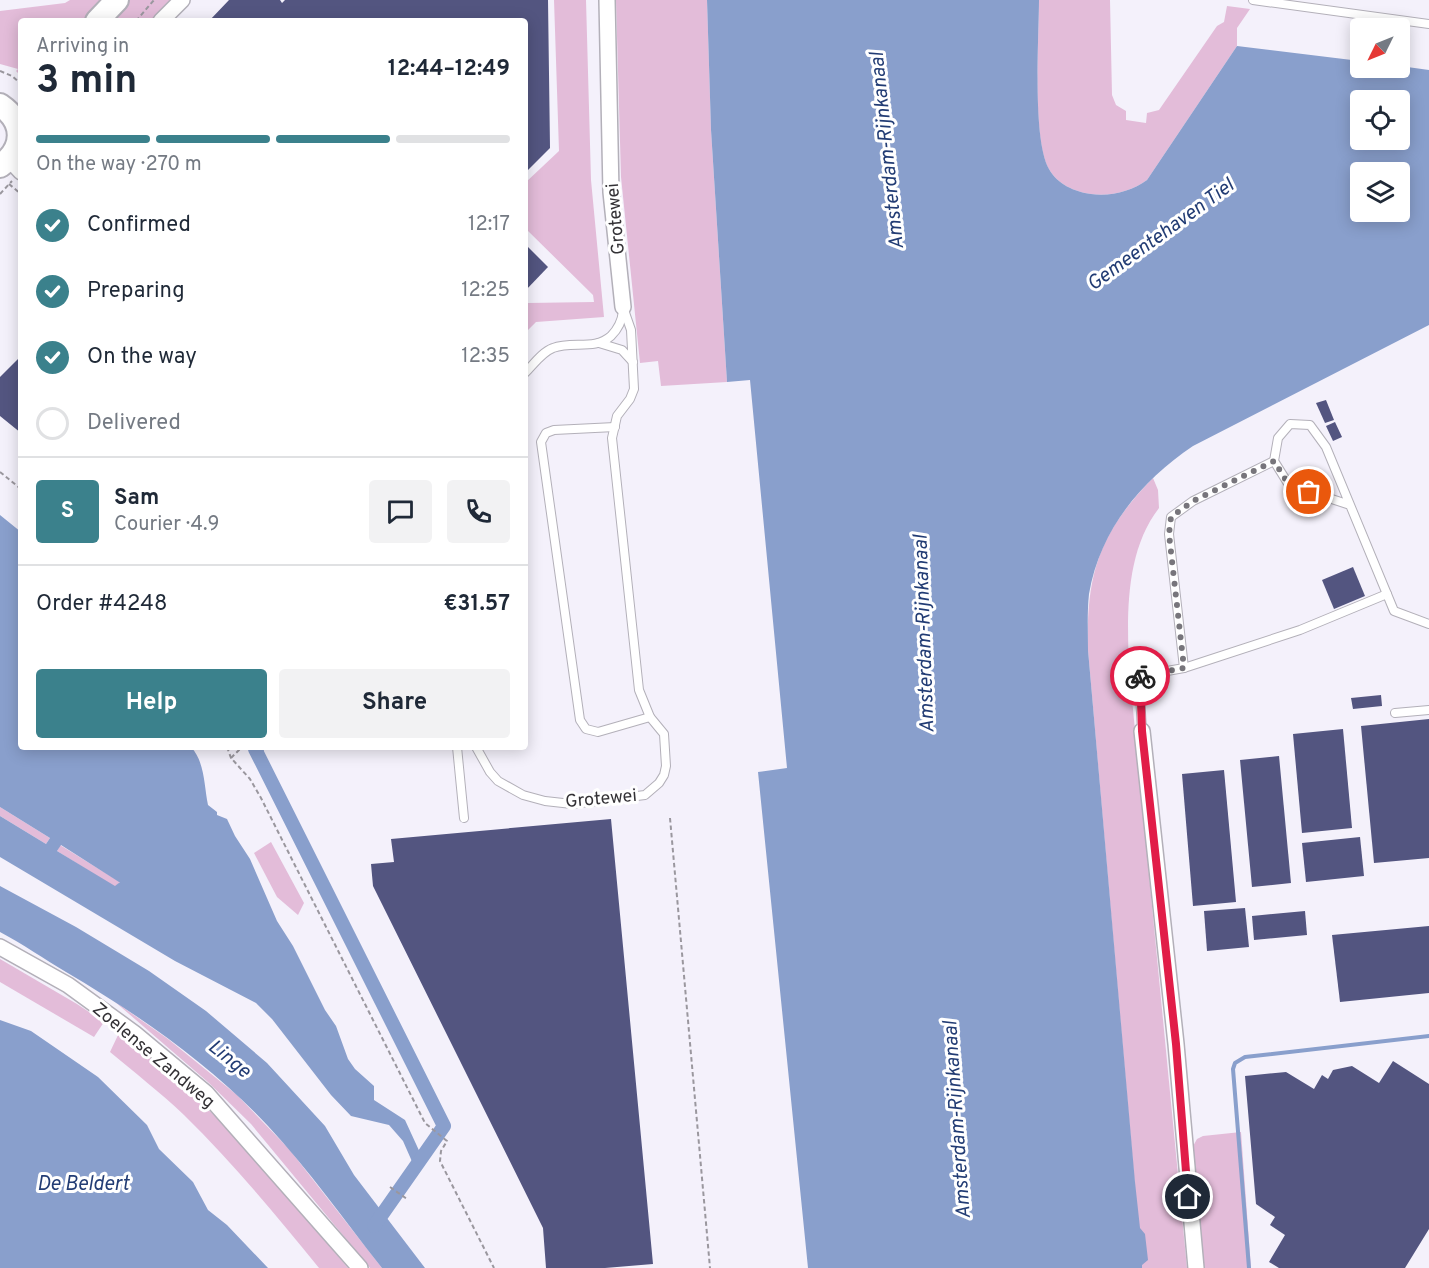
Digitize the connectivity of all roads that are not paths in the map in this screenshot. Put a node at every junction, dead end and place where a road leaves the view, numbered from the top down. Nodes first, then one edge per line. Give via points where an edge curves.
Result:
1 (117, 0) edge
2 (182, 0) edge
3 (607, 0) edge
4 (1253, 0) edge
5 (100, 18) edge
6 (164, 18) edge
7 (1429, 24) edge
8 (10, 105) edge
9 (18, 129) edge
10 (18, 143) edge
11 (11, 172) edge
12 (623, 307) junction
13 (599, 344) junction
14 (634, 363) junction
15 (528, 370) edge
16 (615, 427) junction
17 (1274, 461) junction
18 (1350, 505) junction
19 (1387, 594) junction
20 (1429, 624) edge
21 (1184, 668) junction
22 (1429, 710) edge
23 (1395, 713) dead end
24 (650, 717) junction
25 (1142, 731) joint
26 (457, 750) edge
27 (478, 750) edge
28 (464, 818) dead end
29 (0, 947) edge
30 (360, 1268) edge
31 (1196, 1268) edge

1 - 5 street
2 - 6 street
3 - 12 street, Grotewei via 611,192
4 - 7 lane
8 - 9 street
10 - 11 street
12 - 13 lane, Grotewei via 620,324
12 - 14 lane via 631,330
13 - 14 lane via 622,350
13 - 15 lane via 551,349
14 - 16 lane via 634,389 617,416
16 - 24 lane via 612,438 639,690
16 - 24 lane via 554,430 546,433 541,442 580,720 586,729 598,732
17 - 18 lane via 1289,485
17 - 18 lane via 1278,438 1290,424 1310,425 1326,447
17 - 21 lane via 1193,501 1171,517 1169,534
18 - 19 lane
19 - 20 lane via 1394,611
19 - 21 lane via 1300,630
21 - 25 lane via 1139,676
22 - 23 lane
24 - 27 lane, Grotewei via 664,734 666,766 664,775 645,795 572,804 545,801 508,788 490,772
25 - 31 street
26 - 28 lane
29 - 30 street, Zoelense Zandweg via 68,985 206,1093

